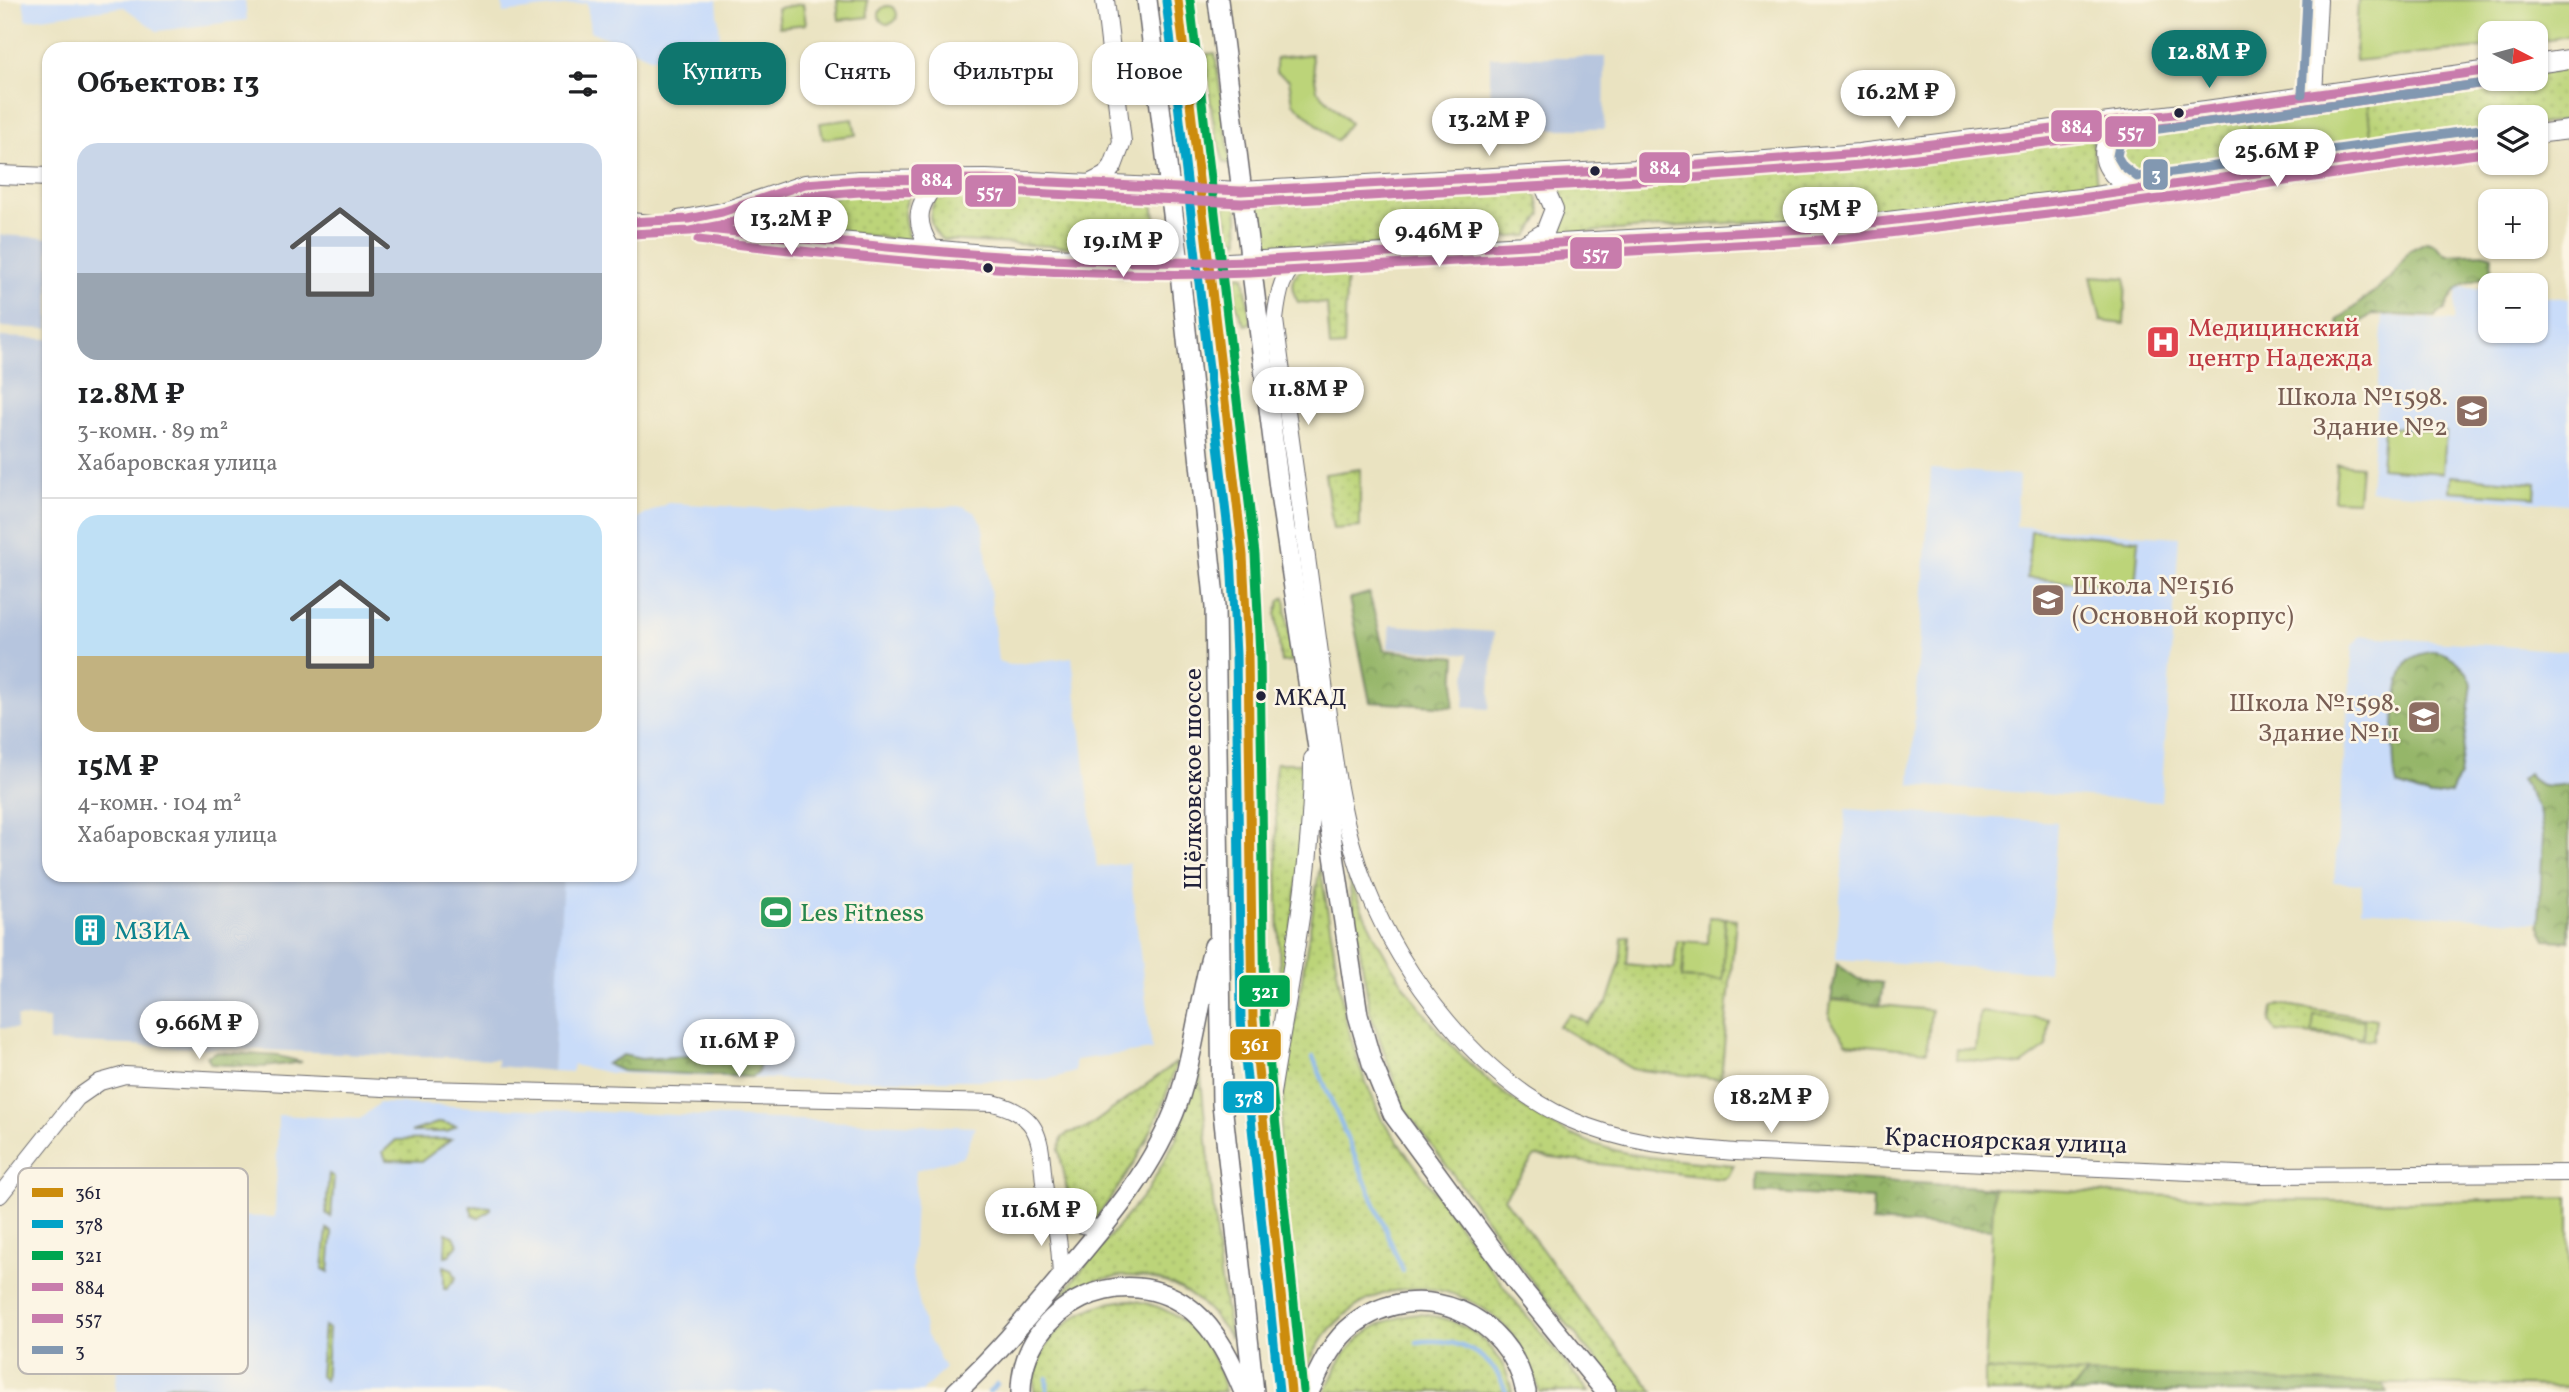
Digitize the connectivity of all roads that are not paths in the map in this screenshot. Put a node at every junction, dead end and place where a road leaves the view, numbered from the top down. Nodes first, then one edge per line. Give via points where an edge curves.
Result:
1 (1105, 0) edge
2 (1147, 0) edge
3 (1178, 0) edge
4 (1218, 0) edge
5 (2319, 0) edge
6 (2567, 60) edge
7 (2548, 62) edge
8 (2478, 72) edge
9 (2314, 95) junction
10 (2126, 121) junction
11 (2569, 130) edge
12 (2548, 133) edge
13 (2478, 142) edge
14 (0, 175) edge
15 (1515, 176) junction
16 (42, 177) edge
17 (939, 179) junction
18 (1089, 184) junction
19 (1170, 188) junction
20 (1202, 190) junction
21 (2134, 190) junction
22 (1241, 191) junction
23 (637, 222) edge
24 (654, 223) junction
25 (1520, 247) junction
26 (932, 249) junction
27 (1306, 258) junction
28 (1249, 261) junction
29 (1179, 262) junction
30 (1211, 263) junction
31 (1313, 723) junction
32 (1219, 928) junction
33 (1264, 1140) junction
34 (22, 1168) edge
35 (18, 1173) edge
36 (2569, 1173) edge
37 (0, 1195) edge
38 (1052, 1214) junction
39 (1102, 1229) junction
40 (1061, 1277) junction
41 (957, 1392) edge
42 (1021, 1392) edge
43 (1244, 1392) edge
44 (1254, 1392) edge
45 (1291, 1392) edge
46 (1309, 1392) edge
47 (1526, 1392) edge
48 (1606, 1392) edge

1 - 18 main road via 1122,142 1105,176
2 - 19 main road, Щёлковское шоссе
3 - 20 main road
4 - 22 main road
5 - 9 street
6 - 7 main road
8 - 9 main road
9 - 10 main road
10 - 15 main road via 1859,153
10 - 21 main road via 2109,133 2106,168
11 - 12 main road
13 - 21 main road
14 - 16 main road
15 - 22 main road
15 - 25 main road via 1544,186 1554,209 1545,232
17 - 18 main road
17 - 24 main road via 805,184 722,212
17 - 26 main road via 924,196 918,214 922,234
18 - 19 main road
19 - 20 main road
19 - 29 main road, Щёлковское шоссе
20 - 22 main road
20 - 30 main road
21 - 25 main road via 1837,227
22 - 28 main road
23 - 24 main road
24 - 26 main road
25 - 27 main road
26 - 29 main road
27 - 28 main road
27 - 36 street, Красноярская улица via 1286,274 1275,320 1328,715 1347,820 1366,887 1382,921 1448,1021 1512,1086 1569,1119 1650,1144 1910,1161 2260,1175
28 - 30 main road
28 - 31 main road
29 - 30 main road
29 - 32 main road, Щёлковское шоссе via 1215,607
30 - 33 main road via 1247,605 1249,913
31 - 33 main road via 1310,845
31 - 48 main road via 1358,1015 1393,1114 1520,1287
32 - 39 main road via 1178,1102 1138,1183
32 - 44 main road, Щёлковское шоссе via 1222,1104
33 - 45 main road
34 - 38 street via 85,1090 125,1075 383,1088 993,1103 1008,1106 1029,1121 1040,1138
35 - 37 street
38 - 39 street
38 - 40 street
39 - 40 main road
40 - 41 main road
42 - 43 main road via 1026,1360 1049,1321 1086,1295 1130,1287 1173,1298 1192,1310 1209,1326
46 - 47 main road via 1330,1350 1353,1325 1384,1308 1418,1302 1453,1307 1484,1323 1508,1348

